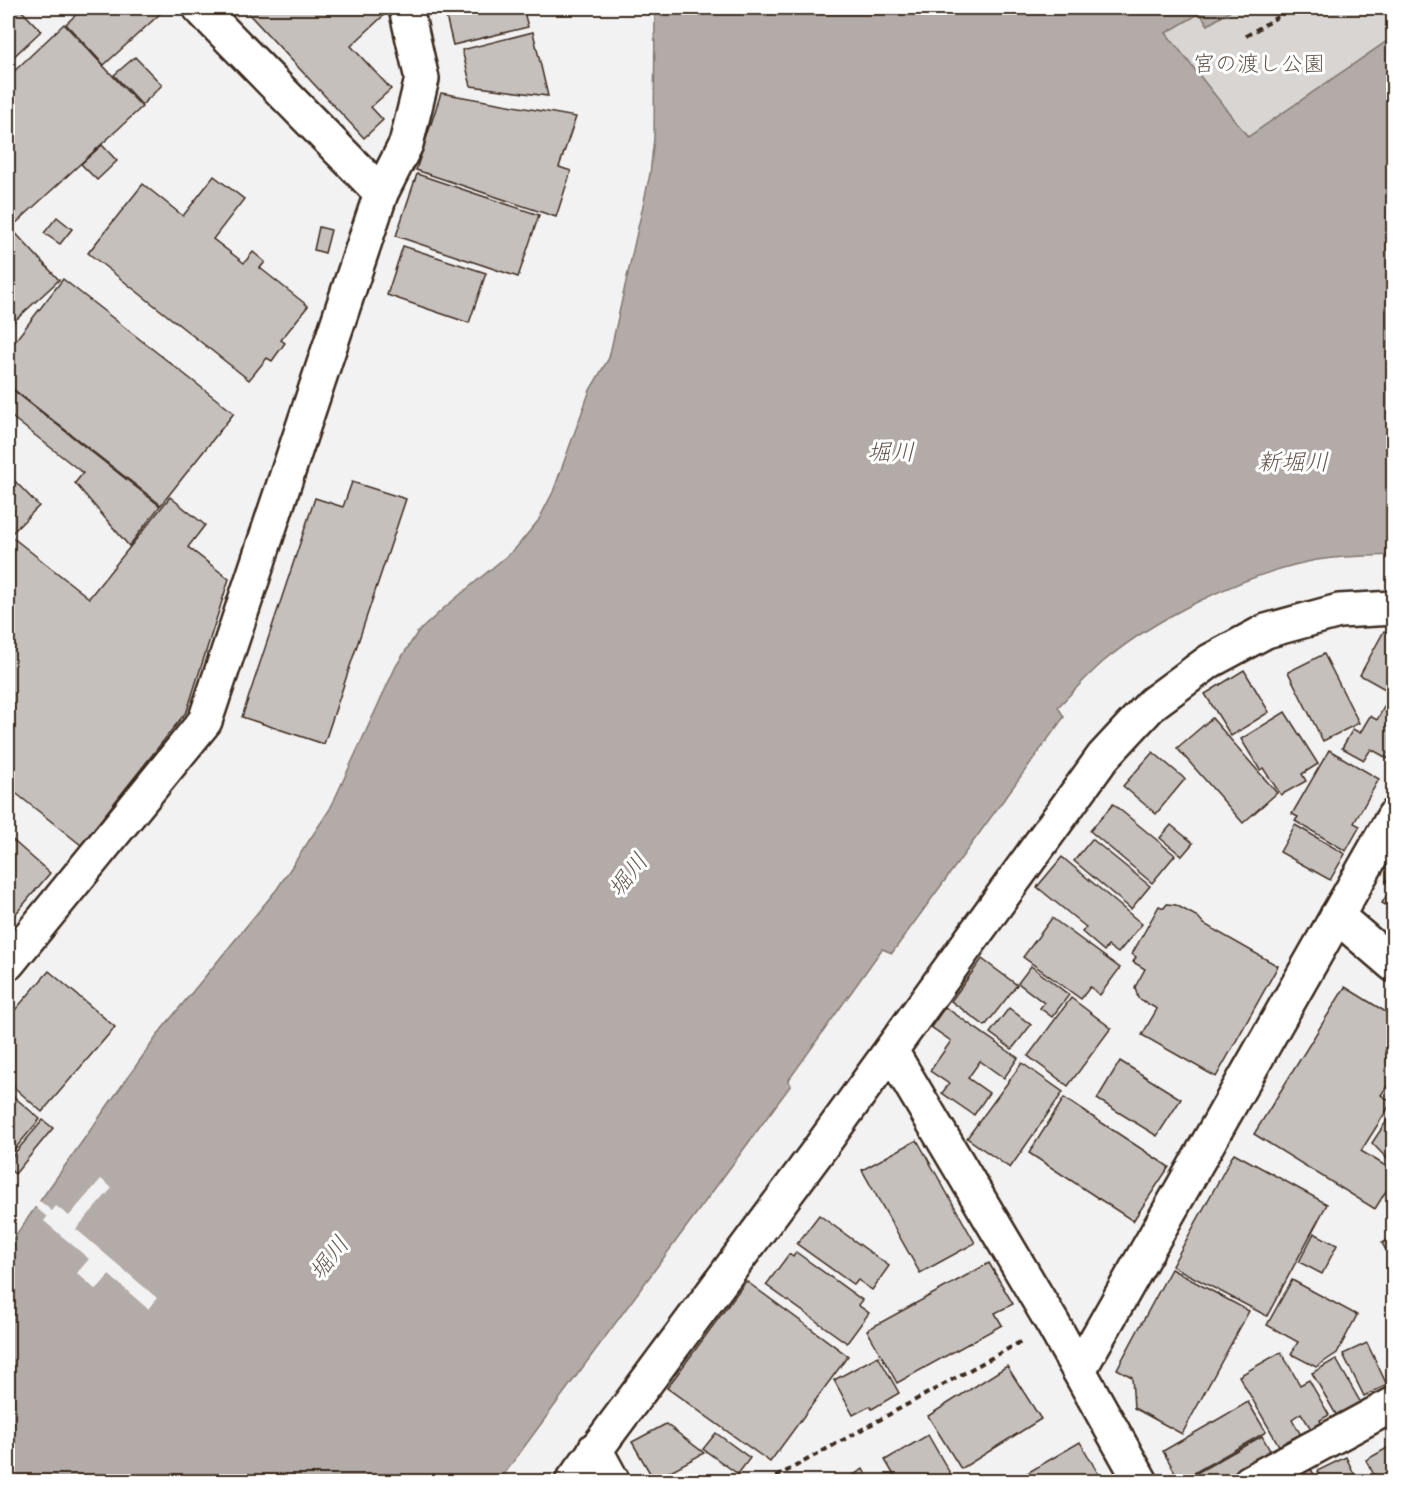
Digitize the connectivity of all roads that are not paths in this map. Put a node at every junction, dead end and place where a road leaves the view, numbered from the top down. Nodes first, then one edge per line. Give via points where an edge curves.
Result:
1 (200, 8) edge
2 (406, 8) edge
3 (381, 193) junction
4 (1394, 608) edge
5 (1394, 816) edge
6 (1336, 916) junction
7 (8, 963) edge
8 (1394, 965) edge
9 (891, 1051) junction
10 (1080, 1370) junction
11 (1394, 1404) edge
12 (595, 1449) junction
13 (572, 1482) edge
14 (613, 1482) edge
15 (1141, 1482) edge
16 (1250, 1482) edge

1 - 3 street
2 - 3 street via 422,80 406,144
3 - 7 street via 205,721
4 - 9 street via 1339,611 1266,631 1210,661 1153,703 1103,757
5 - 6 street
6 - 8 street
6 - 10 street
9 - 10 street
9 - 12 street
10 - 15 street
11 - 16 street
12 - 13 street
12 - 14 street

